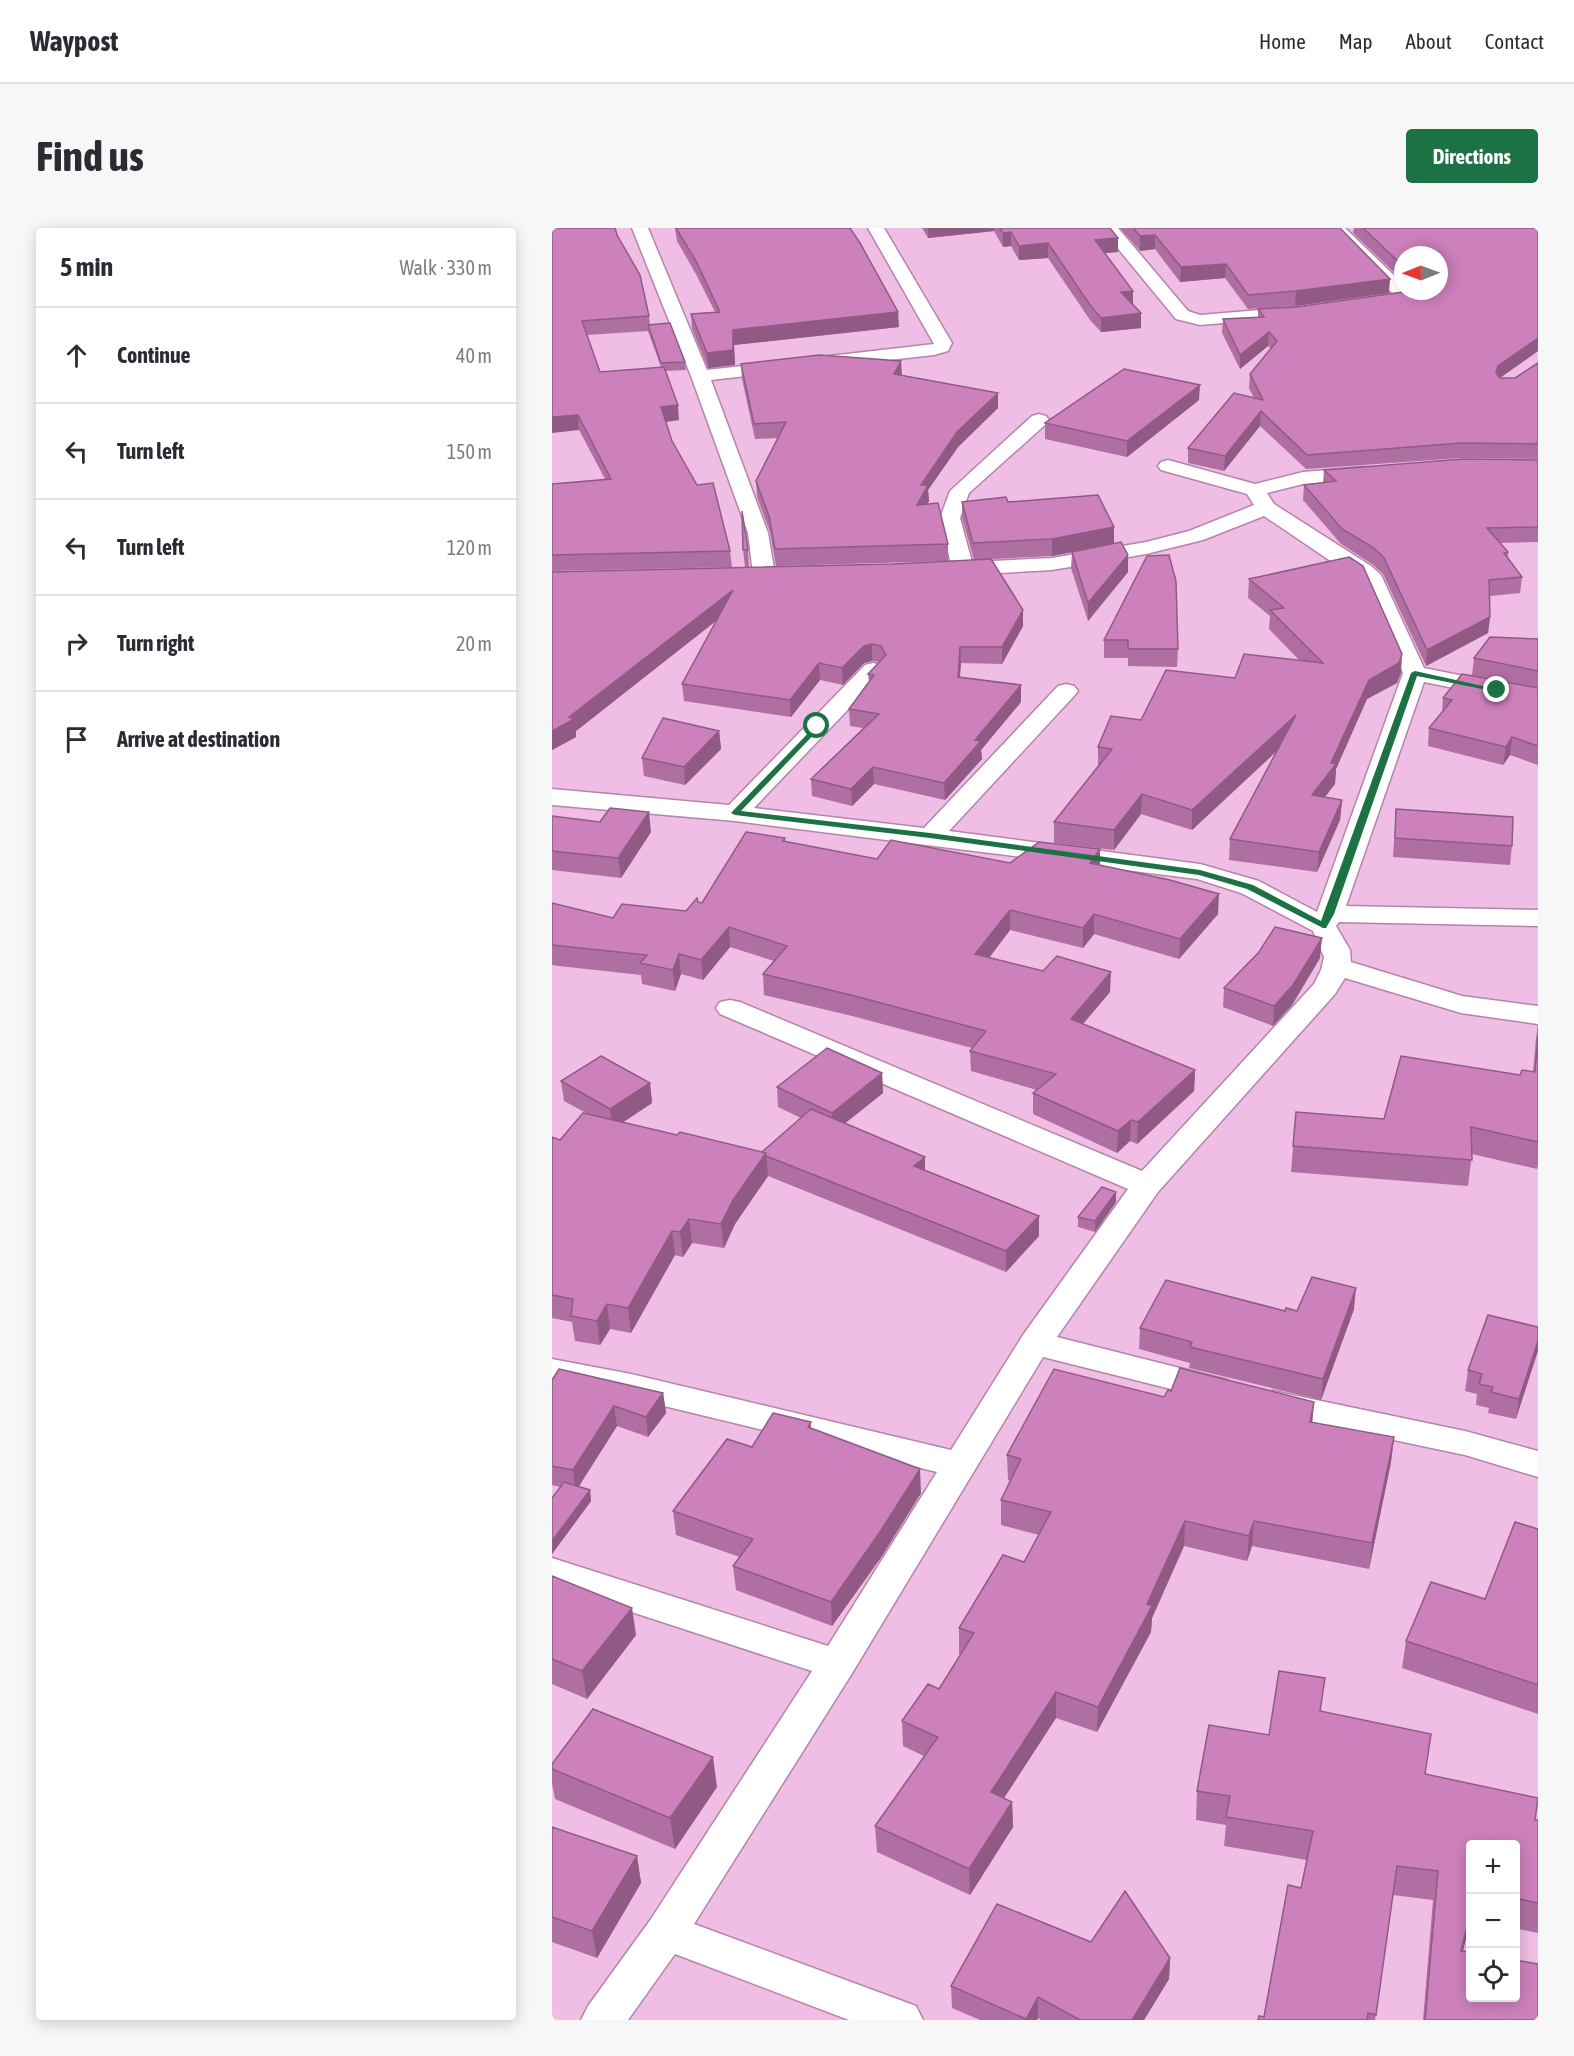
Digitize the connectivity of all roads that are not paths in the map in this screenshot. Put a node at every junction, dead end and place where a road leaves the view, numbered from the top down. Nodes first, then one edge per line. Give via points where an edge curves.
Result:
1 (640, 228) edge
2 (876, 228) edge
3 (1109, 228) edge
4 (1336, 228) edge
5 (1354, 306) edge
6 (1319, 310) edge
7 (700, 376) junction
8 (1039, 420) dead end
9 (1168, 466) dead end
10 (1382, 472) edge
11 (1261, 499) junction
12 (963, 569) junction
13 (940, 570) edge
14 (764, 574) junction
15 (787, 574) edge
16 (740, 575) edge
17 (873, 670) edge
18 (1415, 673) junction
19 (1066, 691) dead end
20 (1538, 698) edge
21 (552, 797) edge
22 (735, 813) junction
23 (930, 836) junction
24 (1538, 918) edge
25 (1326, 920) junction
26 (1338, 967) junction
27 (730, 1008) dead end
28 (1538, 1015) edge
29 (1148, 1185) junction
30 (1035, 1343) junction
31 (552, 1371) edge
32 (1538, 1464) edge
33 (961, 1465) junction
34 (552, 1572) edge
35 (837, 1664) junction
36 (666, 1932) junction
37 (603, 2020) edge
38 (900, 2020) edge

1 - 7 street
2 - 7 street via 944,343 942,347
3 - 6 street via 1182,315 1189,318
4 - 5 street via 1403,299
7 - 14 street via 758,533
8 - 12 street via 960,491 950,518
9 - 11 street
10 - 11 street via 1303,478
11 - 12 street via 1196,537 1052,564
11 - 18 street via 1374,580
12 - 13 street
14 - 15 street
14 - 16 street
17 - 22 street
18 - 20 street
18 - 25 street
19 - 23 street
21 - 22 street
22 - 23 street
23 - 25 street via 1200,872 1250,887
24 - 25 street
25 - 26 street via 1337,949
26 - 28 street via 1464,1006
26 - 29 street via 1325,988
27 - 29 street
29 - 30 street
30 - 32 street via 1318,1414 1465,1443
30 - 33 street
31 - 33 street via 631,1386
33 - 35 street
34 - 35 street
35 - 36 street
36 - 37 street
36 - 38 street

